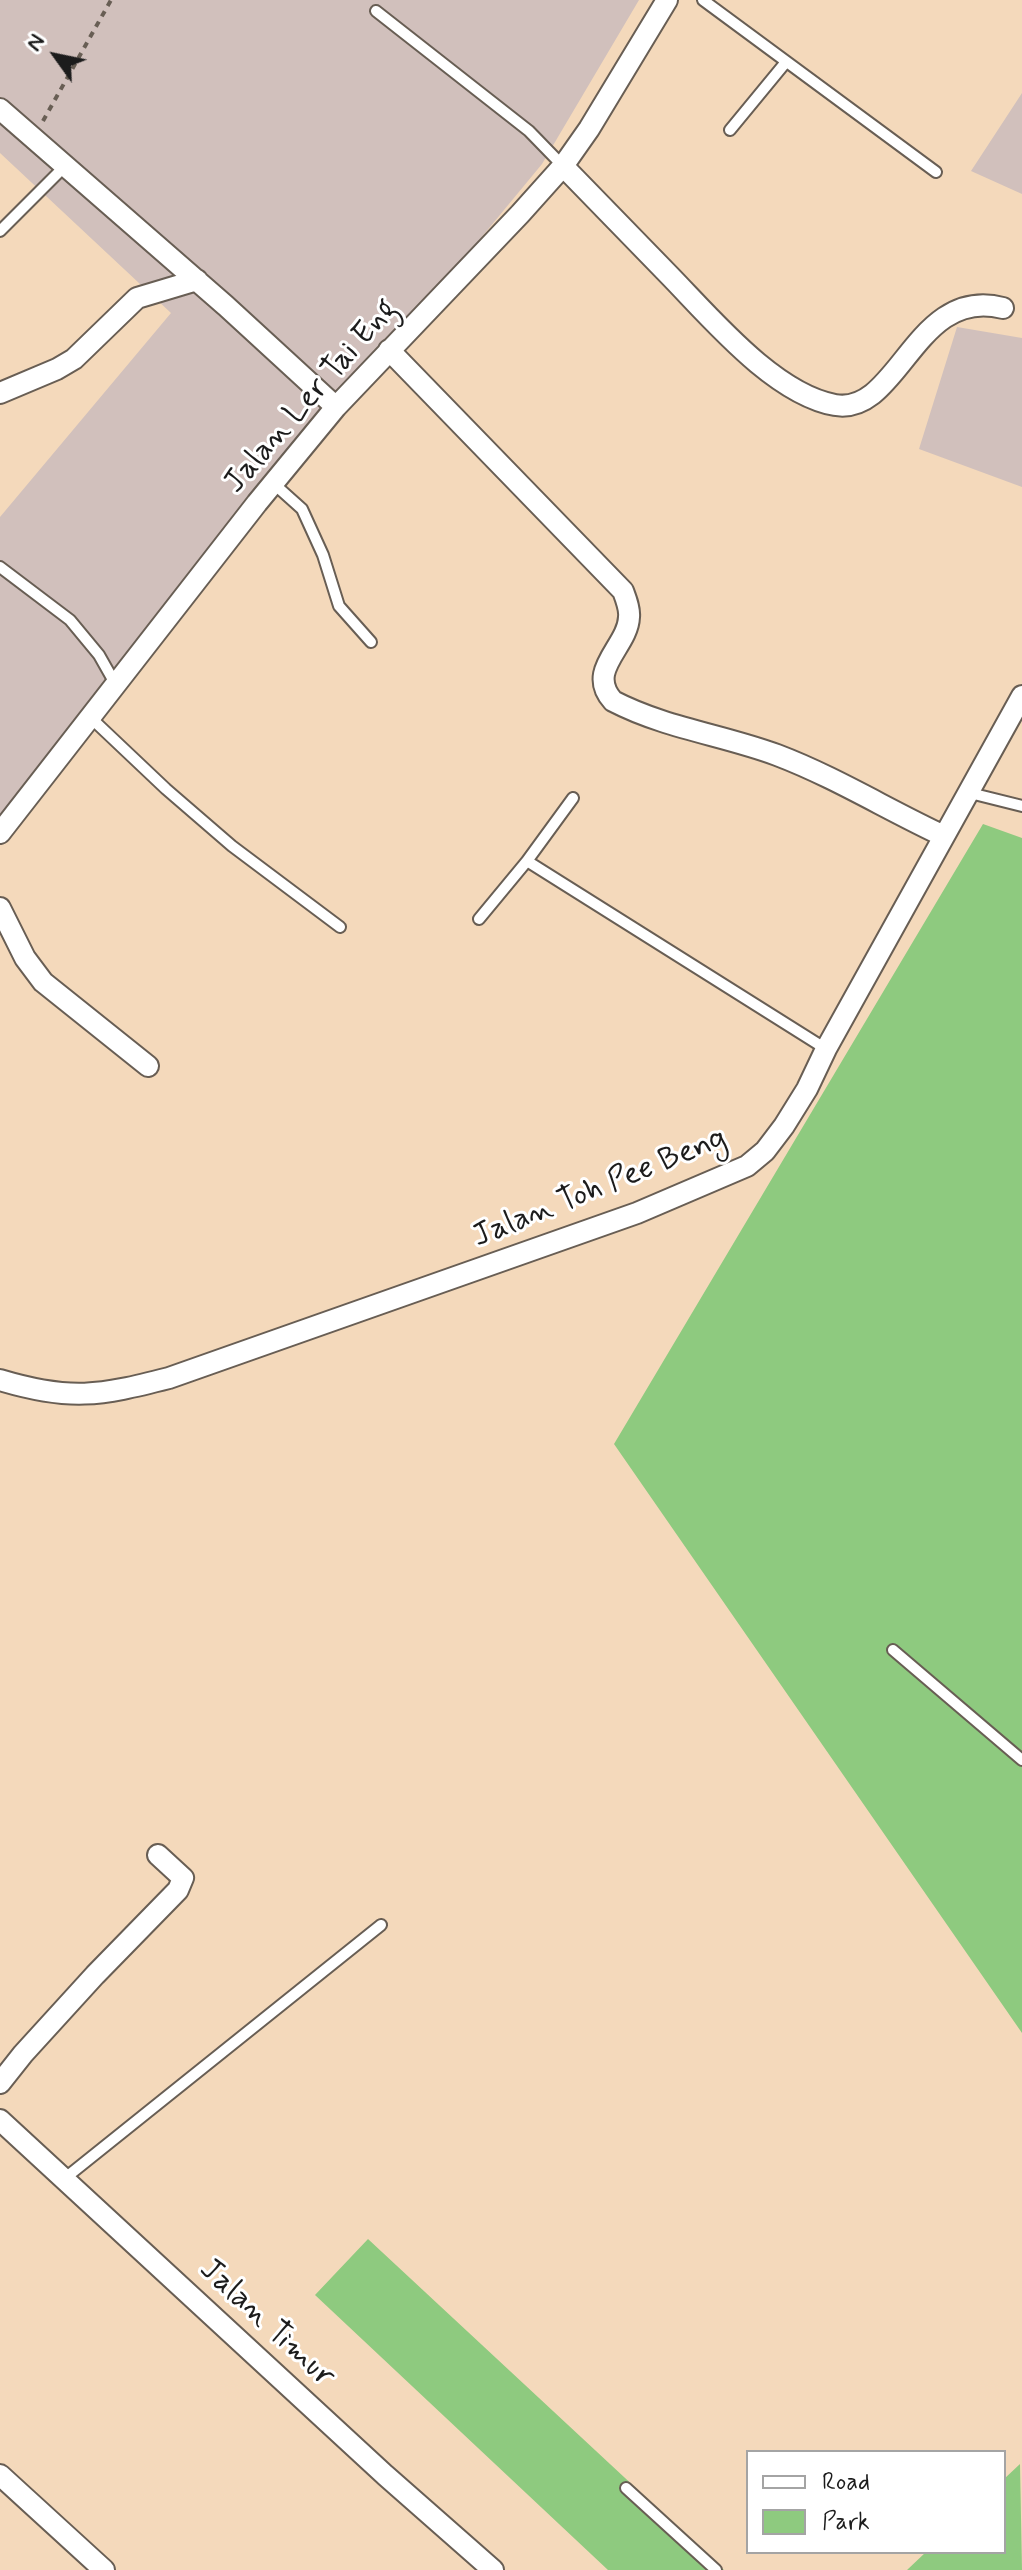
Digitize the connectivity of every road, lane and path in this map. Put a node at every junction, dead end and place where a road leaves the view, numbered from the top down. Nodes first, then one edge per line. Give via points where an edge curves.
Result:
1 (111, 0) edge
2 (667, 0) edge
3 (703, 0) edge
4 (376, 11) dead end
5 (786, 62) junction
6 (0, 109) edge
7 (730, 130) dead end
8 (35, 137) junction
9 (66, 165) junction
10 (563, 166) junction
11 (936, 172) dead end
12 (0, 231) edge
13 (197, 280) junction
14 (1003, 308) dead end
15 (389, 350) junction
16 (0, 393) edge
17 (336, 407) junction
18 (273, 483) junction
19 (0, 567) edge
20 (371, 642) dead end
21 (116, 685) junction
22 (1022, 696) edge
23 (91, 718) junction
24 (970, 793) junction
25 (573, 798) dead end
26 (1022, 806) edge
27 (2, 826) edge
28 (944, 836) junction
29 (527, 861) junction
30 (0, 908) edge
31 (479, 919) dead end
32 (340, 927) dead end
33 (826, 1049) junction
34 (148, 1066) dead end
35 (0, 1380) edge
36 (893, 1650) dead end
37 (1022, 1760) edge
38 (158, 1855) dead end
39 (381, 1925) dead end
40 (0, 2083) edge
41 (0, 2120) edge
42 (64, 2179) junction
43 (0, 2475) edge
44 (626, 2488) dead end
45 (104, 2570) edge
46 (493, 2570) edge
47 (716, 2570) edge

1 - 8 path
2 - 10 street, Jalan Ler Tai Eng
3 - 5 lane
4 - 10 lane via 529,131
5 - 7 lane
5 - 11 lane
6 - 8 street
8 - 9 street
9 - 12 lane
9 - 13 street
10 - 14 street via 734,342 810,397 839,406 870,398 931,328 960,307 984,303
10 - 15 street, Jalan Ler Tai Eng
13 - 16 street via 137,298 74,359
13 - 17 street
15 - 17 street, Jalan Ler Tai Eng
15 - 28 street via 623,591 630,615 627,629 604,674 613,701 815,770
17 - 18 street, Jalan Ler Tai Eng
18 - 20 lane via 302,509 339,606
18 - 21 street, Jalan Ler Tai Eng
19 - 21 lane via 70,620
21 - 23 street, Jalan Ler Tai Eng
22 - 24 street, Jalan Toh Pee Beng
23 - 27 street, Jalan Ler Tai Eng
23 - 32 lane via 212,829
24 - 26 lane
24 - 28 street, Jalan Toh Pee Beng
25 - 29 lane
28 - 33 street, Jalan Toh Pee Beng
29 - 31 lane
29 - 33 lane
30 - 34 street via 43,982
33 - 35 street, Jalan Toh Pee Beng via 765,1151 747,1166 637,1213 169,1378 84,1396
36 - 37 lane
38 - 40 street via 183,1878 178,1890
39 - 42 lane
41 - 42 street, Jalan Timur
42 - 46 street, Jalan Timur
43 - 45 street
44 - 47 lane

